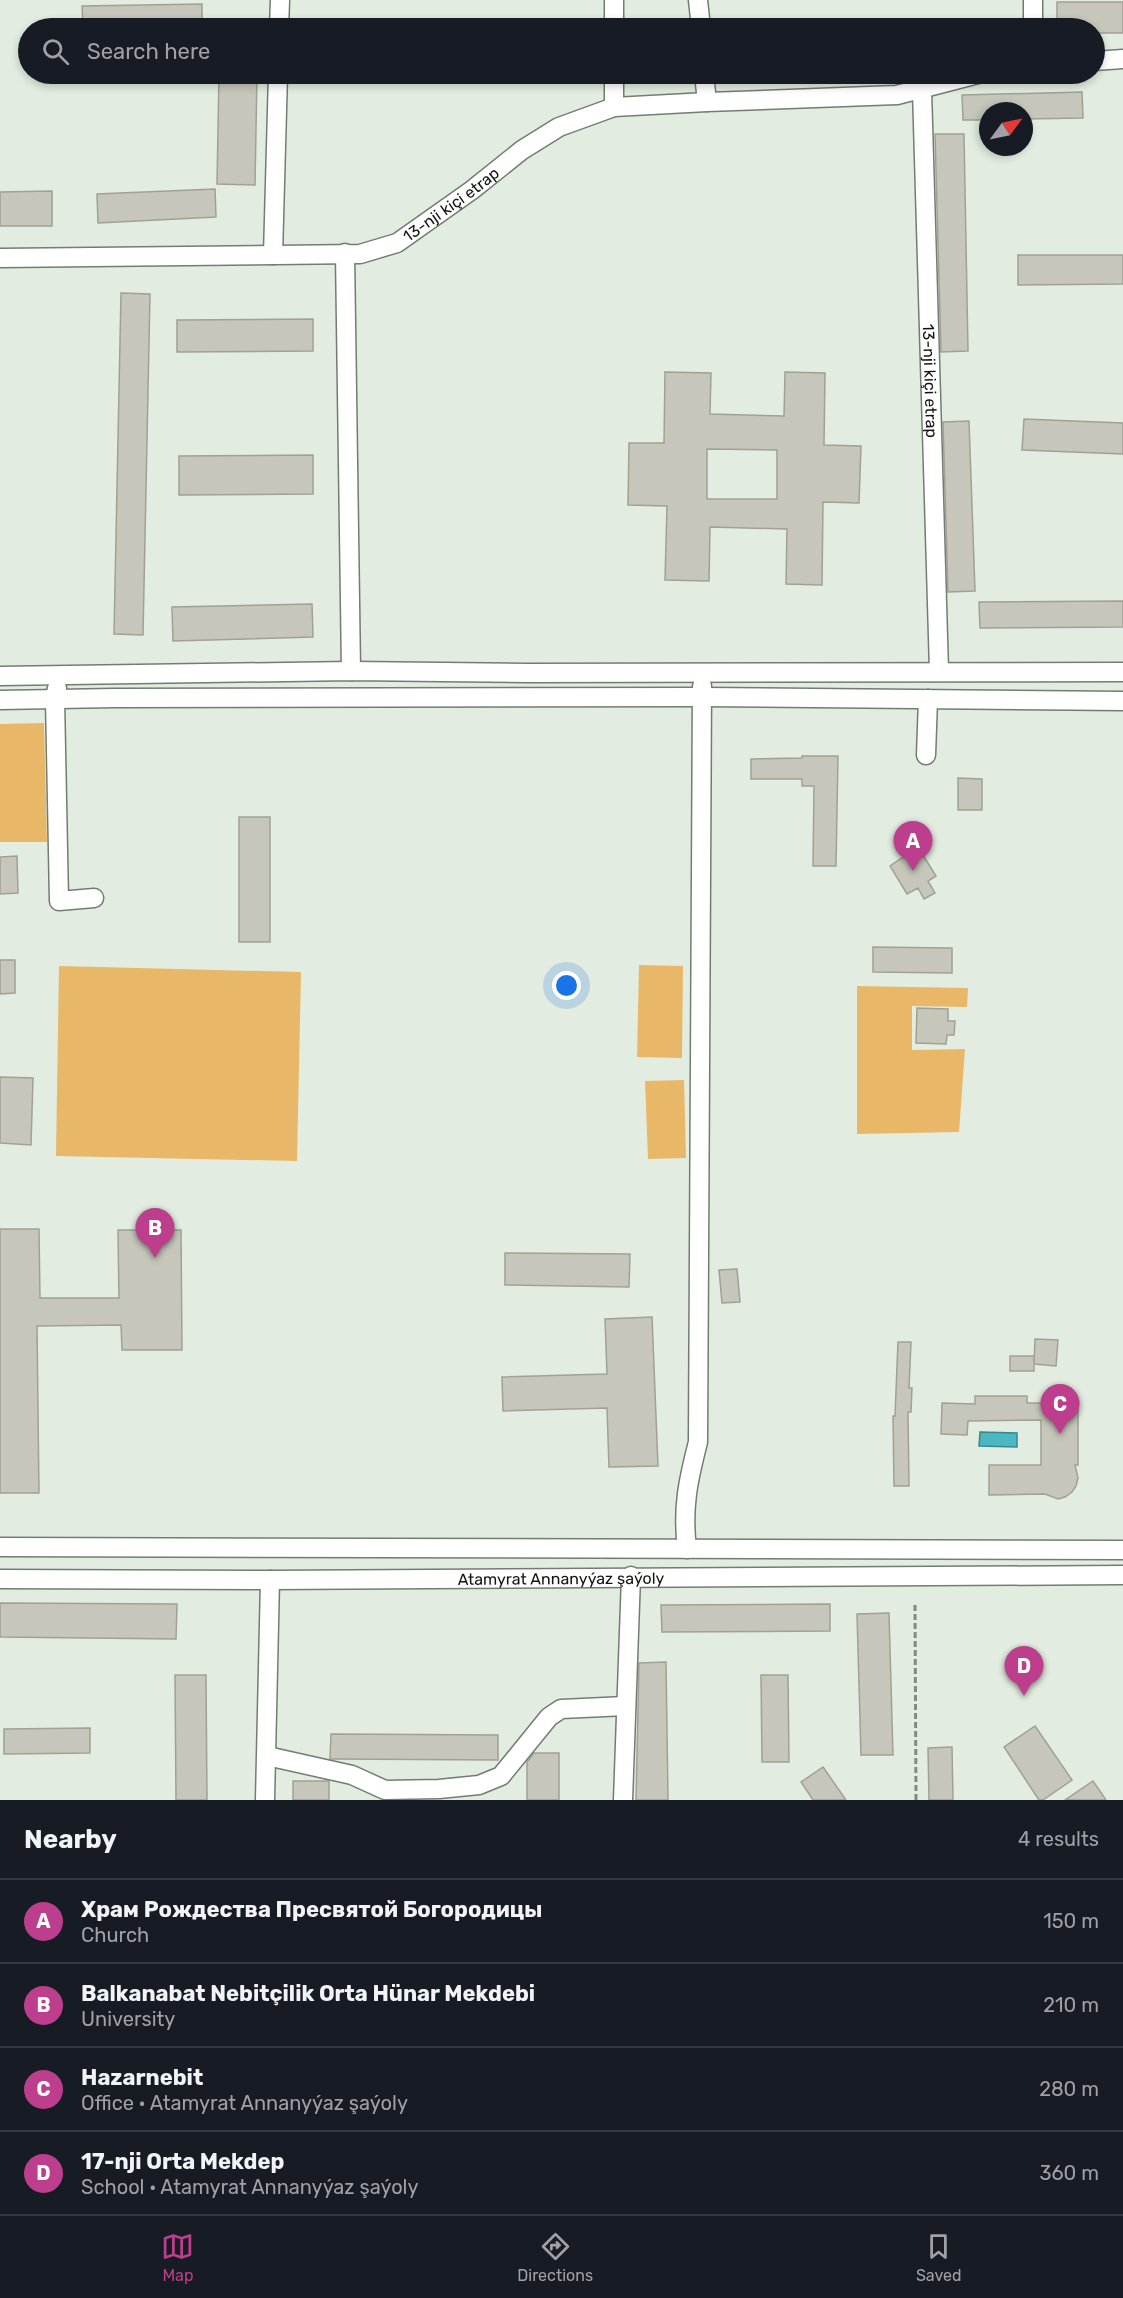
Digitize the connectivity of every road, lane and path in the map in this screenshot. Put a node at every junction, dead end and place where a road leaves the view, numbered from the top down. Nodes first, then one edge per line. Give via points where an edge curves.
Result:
1 (280, 0) edge
2 (614, 0) edge
3 (698, 0) edge
4 (1033, 0) edge
5 (279, 18) edge
6 (614, 18) edge
7 (700, 18) edge
8 (1033, 18) edge
9 (1123, 58) edge
10 (1105, 60) edge
11 (278, 84) edge
12 (614, 84) edge
13 (705, 84) edge
14 (943, 84) edge
15 (922, 90) junction
16 (707, 102) junction
17 (614, 107) junction
18 (345, 253) junction
19 (273, 255) junction
20 (0, 258) edge
21 (351, 671) junction
22 (939, 671) junction
23 (701, 672) junction
24 (1123, 672) edge
25 (60, 675) junction
26 (0, 676) edge
27 (703, 697) junction
28 (55, 699) junction
29 (928, 699) junction
30 (0, 700) edge
31 (1123, 701) edge
32 (926, 755) dead end
33 (93, 898) dead end
34 (0, 1547) edge
35 (687, 1550) junction
36 (1123, 1550) edge
37 (1123, 1575) edge
38 (631, 1576) junction
39 (0, 1579) edge
40 (270, 1580) junction
41 (915, 1605) dead end
42 (626, 1706) junction
43 (267, 1756) junction
44 (385, 1795) edge
45 (265, 1800) edge
46 (623, 1800) edge
47 (916, 1800) edge

1 - 5 street
2 - 6 street
3 - 7 street
4 - 8 street
9 - 10 street
11 - 19 street
12 - 17 street
13 - 16 street
14 - 15 street, 13-nji kiçi etrap
15 - 16 street, 13-nji kiçi etrap via 885,96
15 - 22 street, 13-nji kiçi etrap
16 - 17 street, 13-nji kiçi etrap
17 - 18 street, 13-nji kiçi etrap via 559,127 522,150 397,243 360,254
18 - 19 street, 13-nji kiçi etrap
18 - 21 street
19 - 20 street, 13-nji kiçi etrap
21 - 23 street
21 - 25 street
22 - 23 street
22 - 24 street
23 - 27 street
25 - 26 street
25 - 28 street
27 - 28 street
27 - 29 street
27 - 35 street via 698,1442 686,1489
28 - 30 street
28 - 33 street via 59,901
29 - 31 street
29 - 32 street
34 - 35 street, Atamyrat Annanyýaz şaýoly
35 - 36 street, Atamyrat Annanyýaz şaýoly
37 - 38 street, Atamyrat Annanyýaz şaýoly
38 - 40 street, Atamyrat Annanyýaz şaýoly
38 - 42 street
39 - 40 street, Atamyrat Annanyýaz şaýoly
40 - 43 street
41 - 47 path
42 - 44 street via 561,1709 549,1717 501,1776 479,1785
42 - 46 street
43 - 44 street via 352,1775
43 - 45 street

